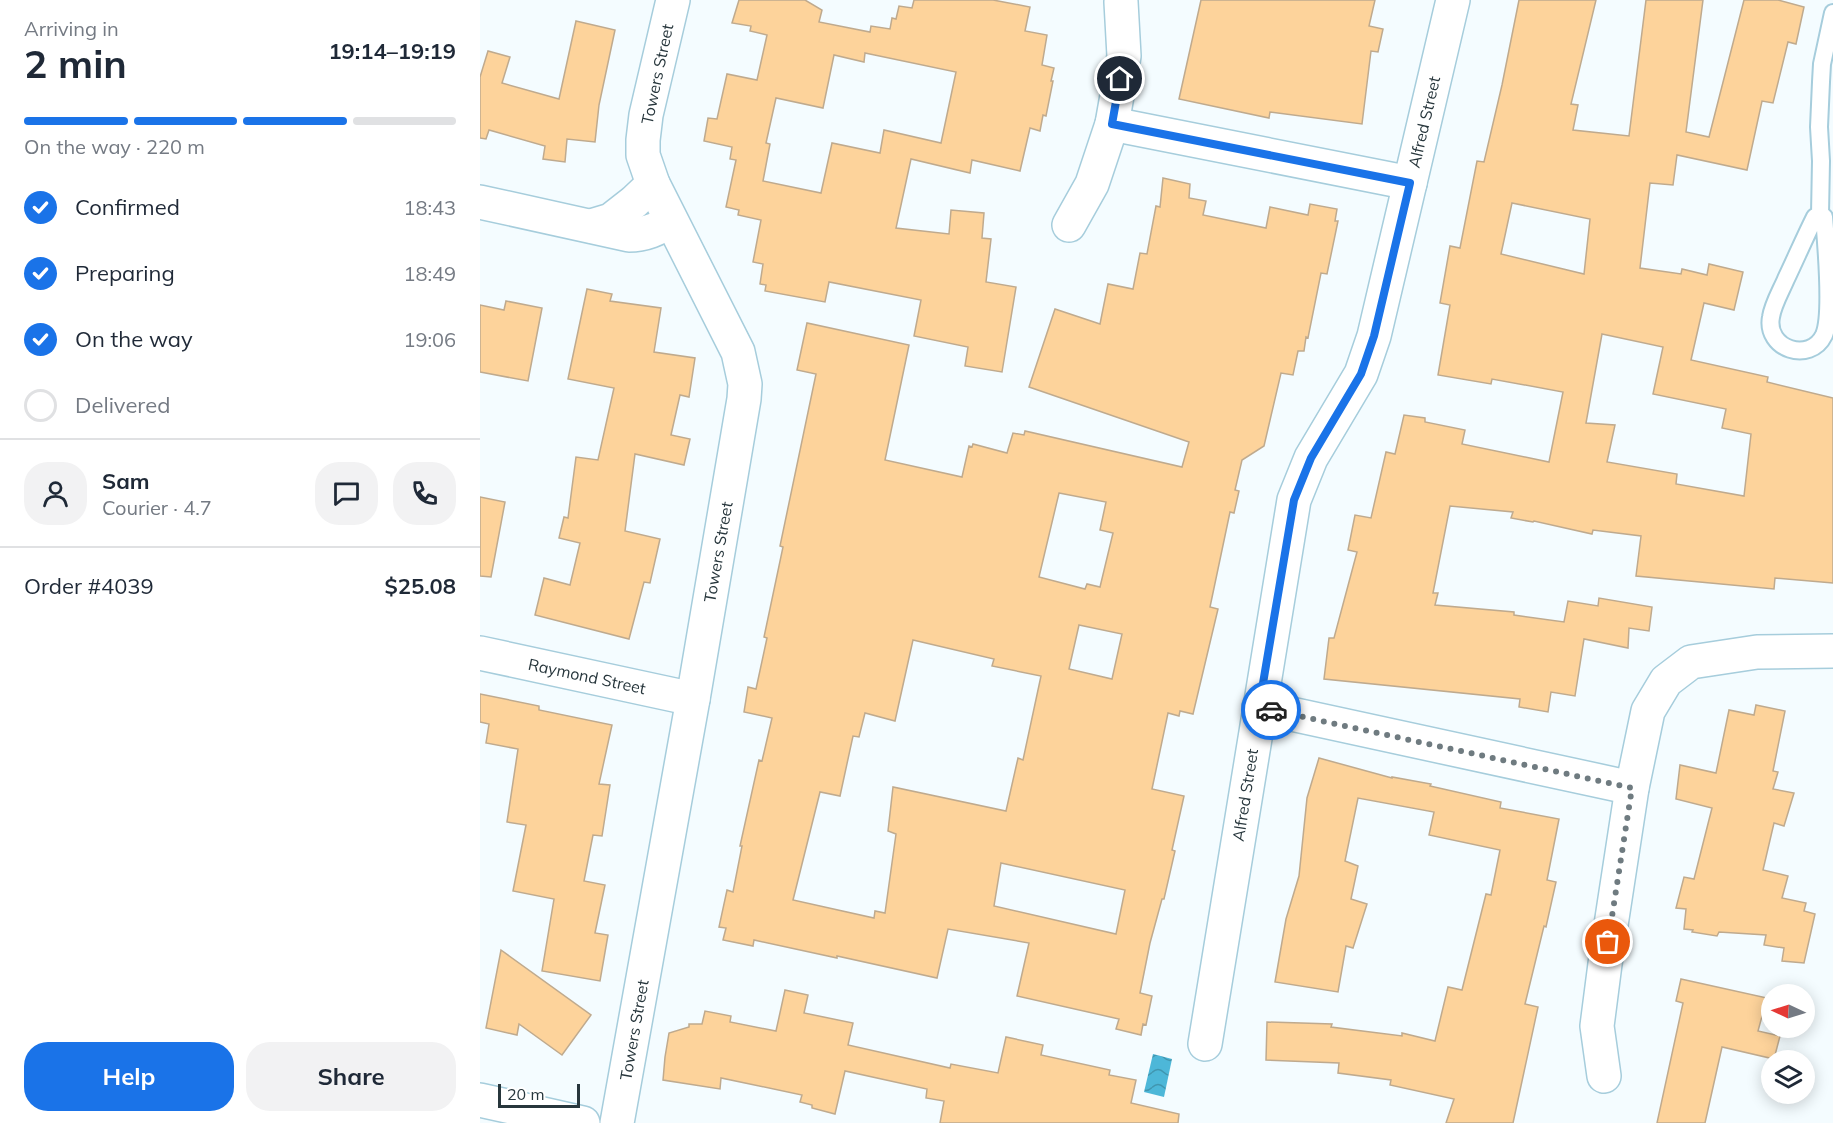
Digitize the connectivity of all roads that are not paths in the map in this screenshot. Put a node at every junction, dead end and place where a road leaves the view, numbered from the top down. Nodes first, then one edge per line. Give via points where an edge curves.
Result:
1 (673, 0) edge
2 (1453, 0) edge
3 (1121, 2) dead end
4 (1833, 13) edge
5 (1112, 124) junction
6 (1410, 183) junction
7 (653, 184) junction
8 (480, 202) edge
9 (1820, 214) junction
10 (671, 221) junction
11 (1069, 225) dead end
12 (591, 226) junction
13 (1833, 651) edge
14 (480, 653) edge
15 (693, 699) junction
16 (1259, 707) junction
17 (1632, 788) junction
18 (1205, 1044) dead end
19 (1604, 1076) dead end
20 (480, 1100) edge
21 (583, 1123) edge
22 (617, 1123) edge

1 - 7 street, Towers Street via 643,140 643,155
2 - 6 street, Alfred Street
3 - 5 street via 1124,56
4 - 9 lane via 1822,64
5 - 6 street
5 - 11 street via 1092,184
6 - 16 street, Alfred Street via 1374,336 1361,374 1311,458 1294,500
7 - 10 street, Towers Street
7 - 12 street via 611,220
8 - 12 street
9 - 9 lane via 1824,216 1827,326 1816,345 1795,351 1776,339 1770,318 1815,217
10 - 12 street via 638,235
10 - 15 street, Towers Street via 738,352 745,384
13 - 17 street via 1756,652 1691,662 1666,681 1648,711
14 - 15 street, Raymond Street
15 - 22 street, Towers Street
16 - 17 street
16 - 18 street, Alfred Street
17 - 19 street via 1597,1026
20 - 21 street

